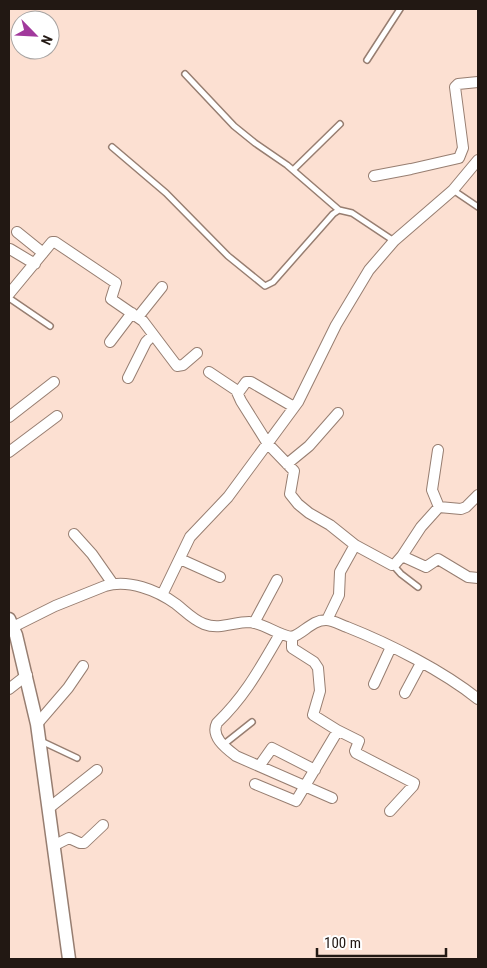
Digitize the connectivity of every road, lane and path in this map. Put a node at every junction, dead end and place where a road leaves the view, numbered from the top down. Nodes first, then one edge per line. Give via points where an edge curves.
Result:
1 (400, 9) edge
2 (366, 60) dead end
3 (185, 74) dead end
4 (478, 82) edge
5 (340, 124) dead end
6 (112, 146) dead end
7 (478, 160) edge
8 (293, 170) junction
9 (374, 176) dead end
10 (453, 190) junction
11 (478, 207) edge
12 (339, 210) junction
13 (17, 232) dead end
14 (394, 241) junction
15 (10, 249) dead end
16 (43, 253) junction
17 (35, 264) junction
18 (162, 287) dead end
19 (9, 296) edge
20 (135, 315) junction
21 (50, 326) dead end
22 (153, 334) junction
23 (110, 342) dead end
24 (197, 353) dead end
25 (210, 372) dead end
26 (128, 378) dead end
27 (54, 382) dead end
28 (238, 393) junction
29 (294, 407) junction
30 (338, 414) dead end
31 (57, 416) dead end
32 (9, 417) edge
33 (268, 444) junction
34 (438, 450) dead end
35 (9, 452) edge
36 (287, 464) junction
37 (478, 495) edge
38 (439, 507) junction
39 (74, 534) dead end
40 (355, 544) junction
41 (402, 556) junction
42 (180, 559) junction
43 (393, 565) junction
44 (220, 577) dead end
45 (478, 578) edge
46 (277, 580) dead end
47 (113, 584) junction
48 (418, 587) dead end
49 (162, 595) junction
50 (327, 620) junction
51 (11, 623) edge
52 (254, 623) junction
53 (280, 634) junction
54 (292, 638) junction
55 (390, 647) junction
56 (421, 663) junction
57 (83, 666) dead end
58 (27, 675) junction
59 (374, 684) dead end
60 (9, 689) edge
61 (405, 693) dead end
62 (478, 700) edge
63 (252, 722) dead end
64 (37, 724) junction
65 (337, 730) junction
66 (40, 741) junction
67 (223, 745) junction
68 (77, 758) dead end
69 (260, 766) junction
70 (98, 770) dead end
71 (315, 770) junction
72 (255, 784) dead end
73 (305, 786) junction
74 (332, 798) dead end
75 (49, 808) junction
76 (390, 811) dead end
77 (103, 825) dead end
78 (55, 845) junction
79 (69, 959) edge

1 - 2 lane
3 - 8 lane via 234,126
4 - 9 street via 455,87 463,148 458,158
5 - 8 lane
6 - 12 lane via 166,193 228,256 265,286 273,282
7 - 10 street
8 - 12 lane
10 - 11 lane
10 - 14 street
12 - 14 lane via 352,213
13 - 16 street
14 - 29 street via 362,278
15 - 17 street
16 - 17 street
16 - 20 street via 52,242 57,244 116,283 111,298
17 - 19 street
18 - 20 street
19 - 21 lane
20 - 22 street
20 - 23 street
22 - 24 street via 177,366
22 - 26 street
25 - 28 street
27 - 32 street
28 - 29 street via 246,382 251,382
28 - 33 street
29 - 33 street
30 - 36 street via 309,446
31 - 35 street
33 - 36 street
33 - 42 street via 223,502 190,537
34 - 38 street via 432,490
36 - 40 street via 294,474 291,497
37 - 38 street via 461,509
38 - 41 street
39 - 47 street
40 - 43 street
40 - 50 street via 340,572 339,595
41 - 43 street
41 - 45 street via 424,567 438,559 471,578
42 - 44 street
42 - 49 street
43 - 48 lane
46 - 52 street
47 - 49 street via 127,583
47 - 51 street
49 - 52 street via 204,624 220,627
50 - 54 street via 316,622
50 - 55 street
51 - 58 street
52 - 53 street
53 - 54 street
53 - 67 street via 246,691 215,727
54 - 65 street via 292,648 318,668 320,691 313,715
55 - 56 street
55 - 59 street
56 - 61 street
56 - 62 street
57 - 64 street
58 - 60 street
58 - 64 street
63 - 67 lane
64 - 66 street
65 - 71 street
65 - 76 street via 359,741 356,753 414,783
66 - 68 lane
66 - 75 street
67 - 69 street via 236,756
69 - 71 street via 272,748
69 - 73 street
70 - 75 street
71 - 73 street
72 - 73 street via 294,801
73 - 74 street
75 - 78 street
77 - 78 street via 84,843 69,838
78 - 79 street

